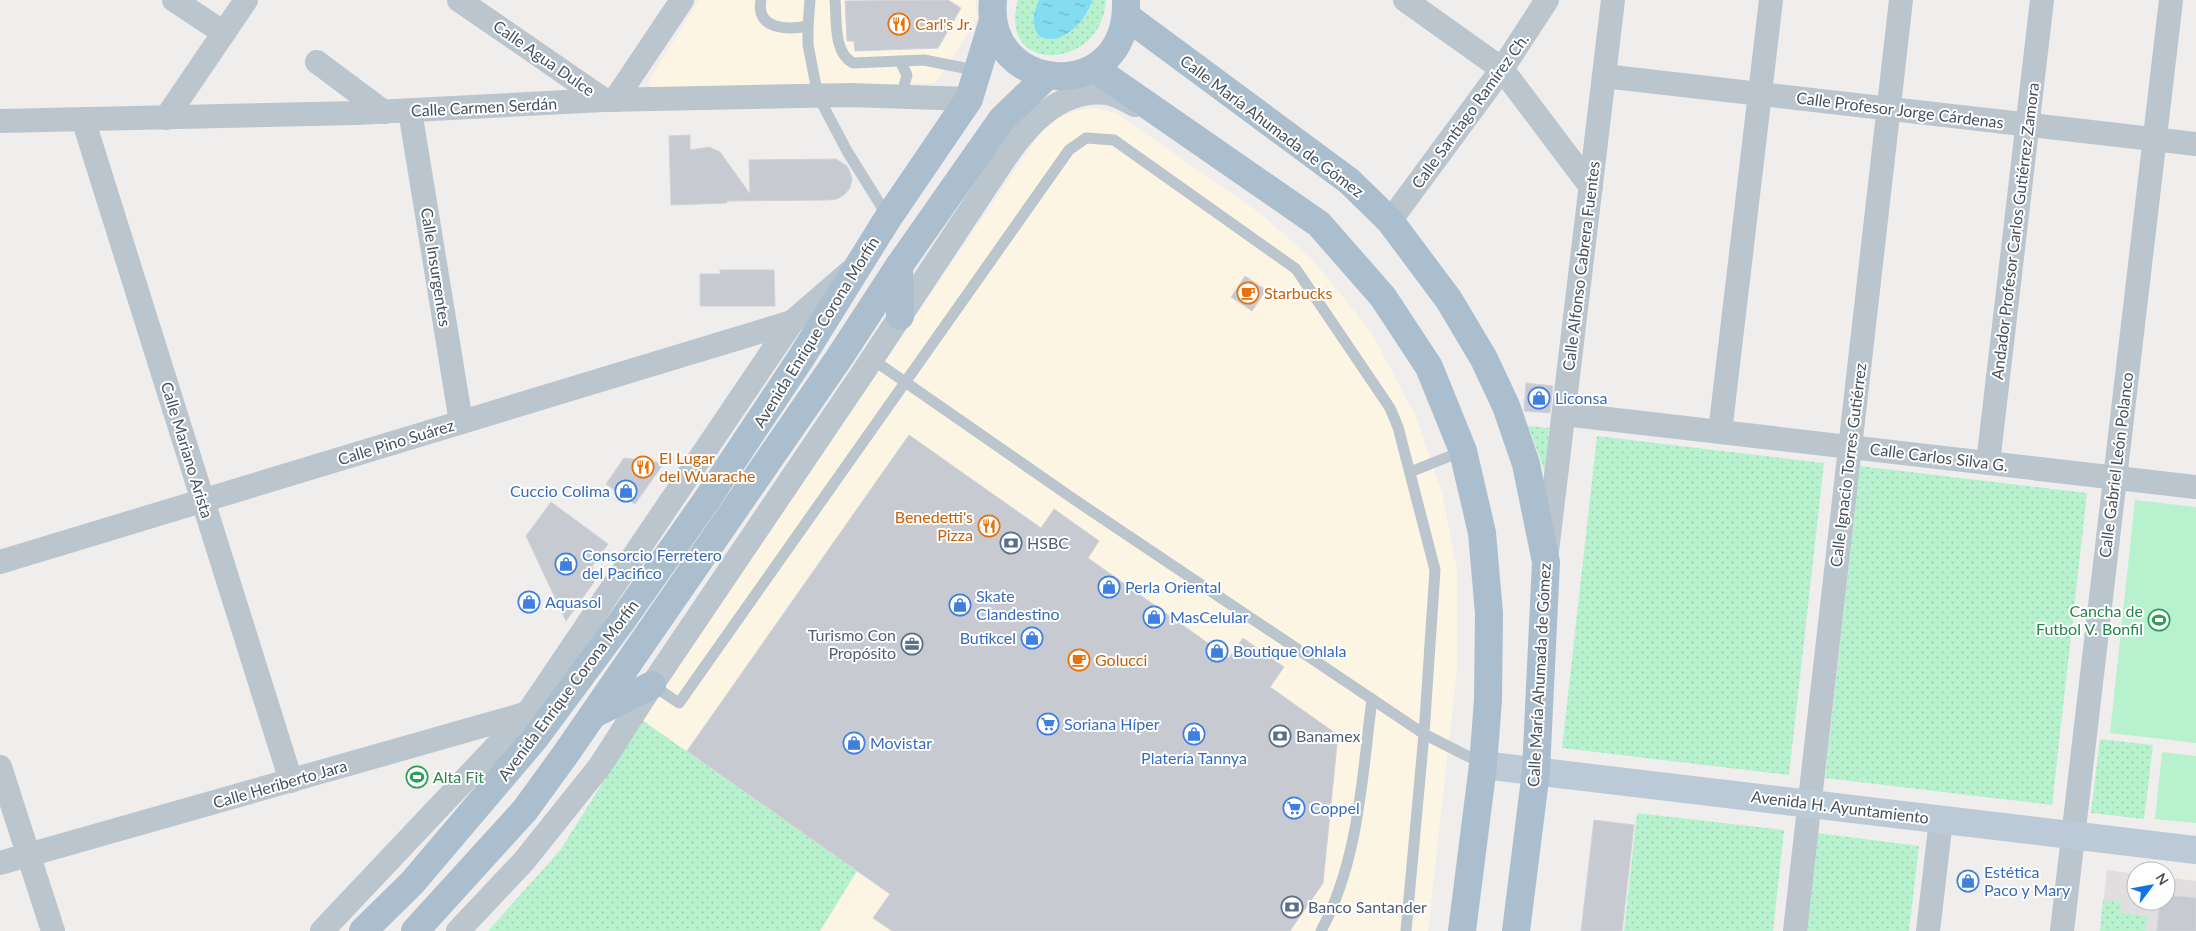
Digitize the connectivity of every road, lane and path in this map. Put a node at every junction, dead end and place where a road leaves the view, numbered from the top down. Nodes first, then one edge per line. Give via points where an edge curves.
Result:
1 (174, 0) edge
2 (246, 0) edge
3 (459, 0) edge
4 (682, 0) edge
5 (761, 0) edge
6 (810, 0) edge
7 (835, 0) edge
8 (1405, 0) edge
9 (1547, 0) edge
10 (1613, 0) edge
11 (1771, 0) edge
12 (1901, 0) edge
13 (2042, 0) edge
14 (2171, 0) edge
15 (1126, 8) edge
16 (993, 10) edge
17 (808, 26) junction
18 (224, 33) junction
19 (900, 61) junction
20 (317, 62) dead end
21 (1094, 68) junction
22 (1502, 69) junction
23 (979, 71) junction
24 (1047, 76) junction
25 (1604, 76) junction
26 (1760, 94) junction
27 (818, 96) junction
28 (901, 97) junction
29 (969, 99) junction
30 (609, 100) junction
31 (1889, 109) junction
32 (410, 111) junction
33 (384, 112) junction
34 (166, 118) junction
35 (83, 119) junction
36 (1002, 119) junction
37 (1170, 120) junction
38 (0, 122) edge
39 (2028, 125) junction
40 (2154, 139) junction
41 (2196, 144) edge
42 (1005, 158) junction
43 (1591, 187) junction
44 (888, 218) junction
45 (1390, 221) junction
46 (859, 265) junction
47 (899, 266) junction
48 (900, 316) junction
49 (792, 322) junction
50 (872, 359) junction
51 (905, 384) junction
52 (1564, 414) junction
53 (461, 422) junction
54 (1720, 432) junction
55 (1850, 447) junction
56 (1463, 451) junction
57 (1988, 463) junction
58 (1410, 472) junction
59 (2115, 478) junction
60 (2196, 487) edge
61 (202, 500) junction
62 (0, 562) edge
63 (1546, 562) junction
64 (652, 684) junction
65 (1372, 699) junction
66 (560, 704) junction
67 (527, 714) junction
68 (594, 714) junction
69 (1424, 734) junction
70 (1483, 765) junction
71 (0, 767) edge
72 (1536, 772) junction
73 (291, 780) junction
74 (1810, 803) junction
75 (1941, 820) junction
76 (2073, 835) junction
77 (2196, 850) edge
78 (28, 855) junction
79 (0, 863) edge
80 (53, 931) edge
81 (322, 931) edge
82 (363, 931) edge
83 (415, 931) edge
84 (458, 931) edge
85 (1321, 931) edge
86 (1406, 931) edge
87 (1462, 931) edge
88 (1516, 931) edge
89 (1795, 931) edge
90 (1928, 931) edge
91 (2062, 931) edge

1 - 18 street
2 - 18 street
3 - 30 street, Calle Agua Dulce
4 - 30 street
5 - 17 lane via 761,12 770,24 791,30
6 - 17 lane
7 - 19 lane via 840,49 846,59 853,62
8 - 22 street
9 - 22 street, Calle Santiago Ramírez Ch.
10 - 25 street, Calle Alfonso Cabrera Fuentes
11 - 26 street
12 - 31 street, Calle Ignacio Torres Gutiérrez
13 - 39 street, Andador Profesor Carlos Gutiérrez Zamora
14 - 40 street, Calle Gabriel León Polanco
15 - 21 main road, Avenida Enrique Corona Morfín via 1122,37 1110,55
15 - 45 main road, Calle María Ahumada de Gómez via 1350,181
16 - 23 main road, Avenida Enrique Corona Morfín
16 - 24 main road, Avenida Enrique Corona Morfín via 999,40 1011,57 1028,69
17 - 27 lane via 808,45
18 - 34 street
19 - 23 lane via 924,60
19 - 28 lane via 907,76
20 - 33 street
21 - 24 main road, Avenida Enrique Corona Morfín via 1079,75
21 - 37 main road
22 - 43 street
22 - 45 street, Calle Santiago Ramírez Ch.
23 - 29 main road, Avenida Enrique Corona Morfín
24 - 36 main road, Avenida Enrique Corona Morfín
25 - 26 street, Calle Profesor Jorge Cárdenas
25 - 43 street, Calle Alfonso Cabrera Fuentes
26 - 31 street, Calle Profesor Jorge Cárdenas
26 - 54 street
27 - 28 street, Calle Carmen Serdán
27 - 30 street, Calle Carmen Serdán
27 - 44 lane
28 - 29 street, Calle Carmen Serdán
29 - 44 main road, Avenida Enrique Corona Morfín
30 - 32 street, Calle Carmen Serdán
31 - 39 street, Calle Profesor Jorge Cárdenas
31 - 55 street, Calle Ignacio Torres Gutiérrez
32 - 33 street, Calle Carmen Serdán
32 - 53 street, Calle Insurgentes
33 - 34 street, Calle Carmen Serdán
34 - 35 street, Calle Carmen Serdán
35 - 38 street, Calle Carmen Serdán
35 - 61 street, Calle Mariano Arista
36 - 42 street
36 - 47 main road, Avenida Enrique Corona Morfín
37 - 42 street via 1108,93 1085,94 1043,113 1029,125
37 - 56 main road via 1319,224 1383,297 1429,367
39 - 40 street, Calle Profesor Jorge Cárdenas
39 - 57 street, Andador Profesor Carlos Gutiérrez Zamora
40 - 41 street, Calle Profesor Jorge Cárdenas
40 - 59 street, Calle Gabriel León Polanco
42 - 48 street
43 - 52 street, Calle Alfonso Cabrera Fuentes
44 - 46 main road, Avenida Enrique Corona Morfín
45 - 63 main road, Calle María Ahumada de Gómez via 1448,300 1484,359 1506,406 1526,464
46 - 49 street
46 - 66 main road, Avenida Enrique Corona Morfín via 706,501
47 - 48 main road
47 - 68 main road, Avenida Enrique Corona Morfín
48 - 50 street
49 - 53 street, Calle Pino Suárez
49 - 67 street
50 - 51 lane
50 - 64 street
51 - 58 lane via 1069,150 1086,138 1114,140 1296,269 1390,408
51 - 64 lane via 679,702
51 - 65 lane
52 - 54 street, Calle Carlos Silva G.
52 - 63 street, Calle Alfonso Cabrera Fuentes
53 - 61 street, Calle Pino Suárez
54 - 55 street, Calle Carlos Silva G.
55 - 57 street, Calle Carlos Silva G.
55 - 74 street, Calle Ignacio Torres Gutiérrez
56 - 58 lane
56 - 70 main road via 1482,533 1489,613
57 - 59 street, Calle Carlos Silva G.
58 - 69 lane via 1435,570
59 - 60 street, Calle Carlos Silva G.
59 - 76 street, Calle Gabriel León Polanco
61 - 62 street, Calle Pino Suárez
61 - 73 street, Calle Mariano Arista
63 - 72 main road, Calle María Ahumada de Gómez
64 - 68 main road
64 - 84 street via 600,766 524,861
65 - 69 lane
65 - 85 lane via 1354,836 1340,889
66 - 67 street, Calle Heriberto Jara
66 - 82 main road, Avenida Enrique Corona Morfín via 535,738 412,882
67 - 73 street, Calle Heriberto Jara
67 - 81 street
68 - 83 main road, Avenida Enrique Corona Morfín via 524,810
69 - 70 lane
69 - 86 lane
70 - 72 street, Avenida H. Ayuntamiento
70 - 87 main road
71 - 78 street
72 - 74 street, Avenida H. Ayuntamiento
72 - 88 main road, Calle María Ahumada de Gómez
73 - 78 street, Calle Heriberto Jara
74 - 75 street, Avenida H. Ayuntamiento
74 - 89 street, Calle Ignacio Torres Gutiérrez
75 - 76 street, Avenida H. Ayuntamiento
75 - 90 street
76 - 77 street, Avenida H. Ayuntamiento
76 - 91 street, Calle Gabriel León Polanco
78 - 79 street, Calle Heriberto Jara
78 - 80 street

